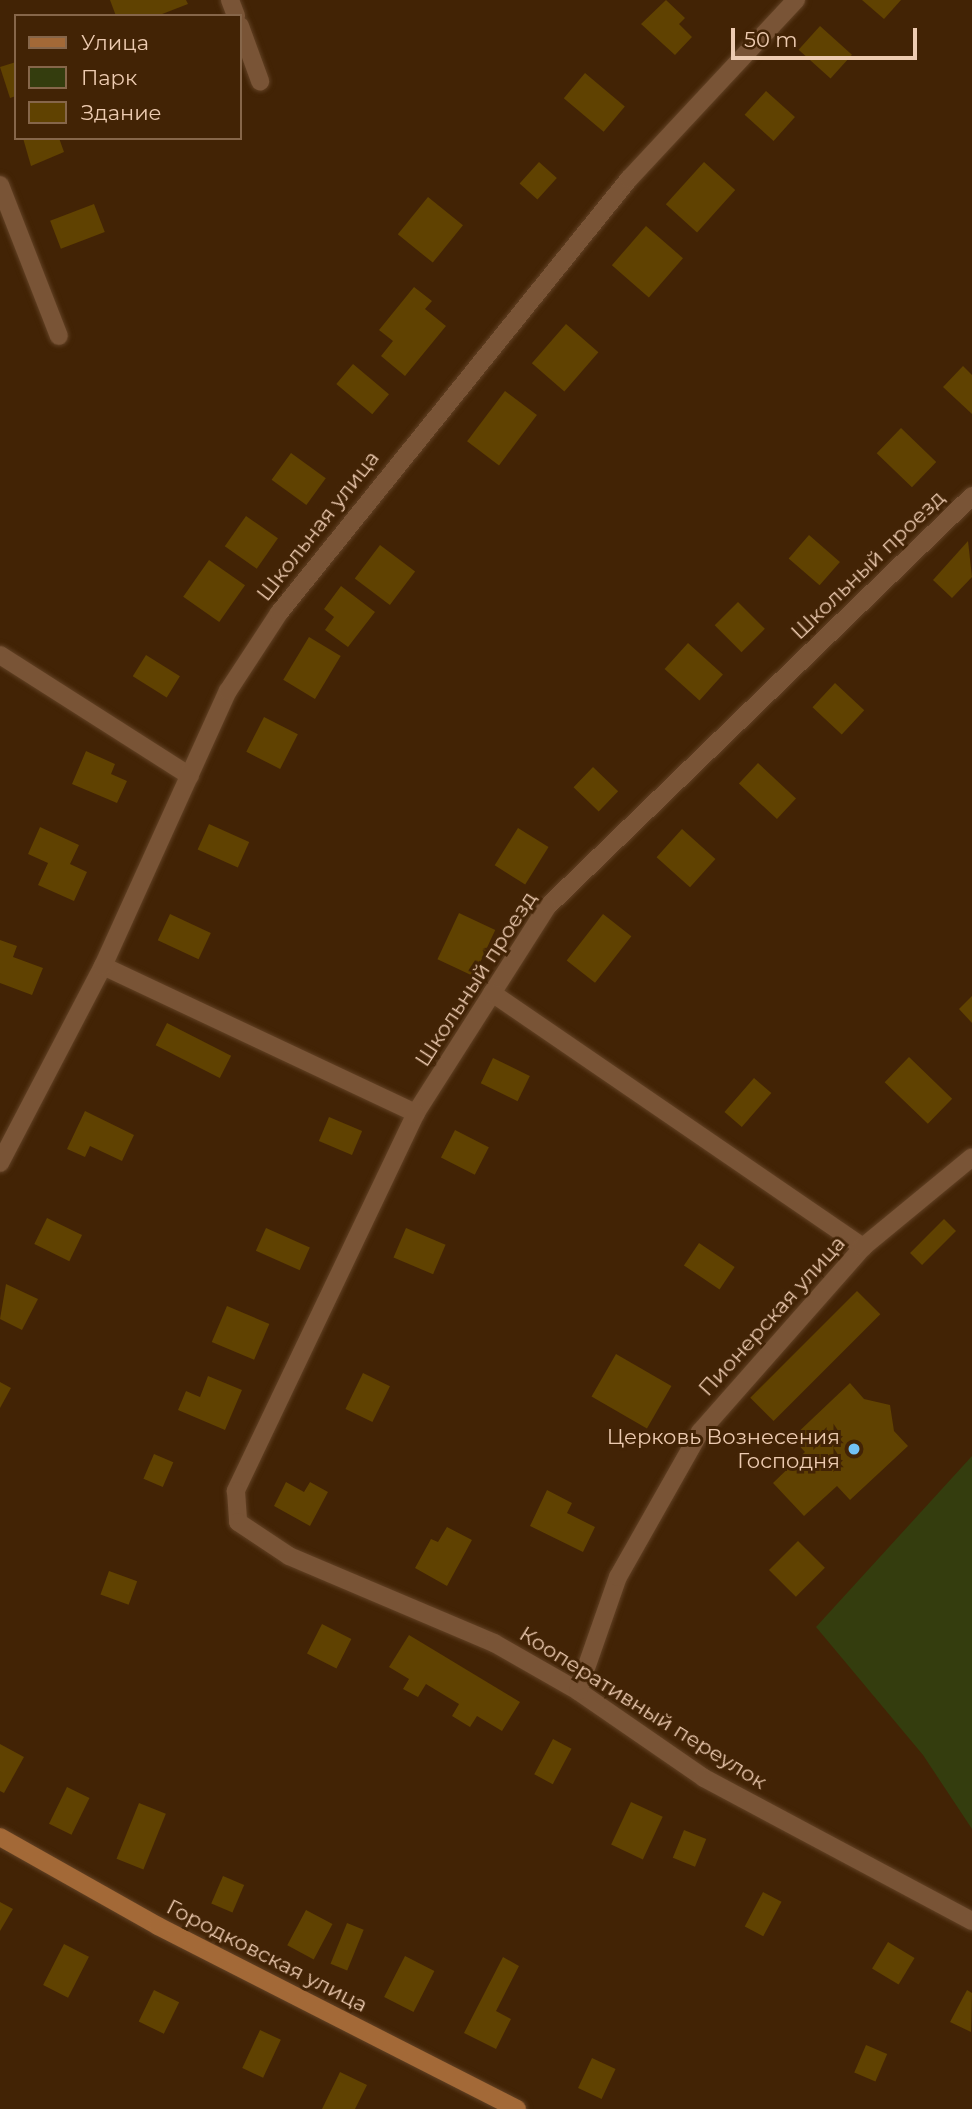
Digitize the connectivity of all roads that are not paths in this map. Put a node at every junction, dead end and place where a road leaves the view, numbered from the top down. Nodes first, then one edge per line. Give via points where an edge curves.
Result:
1 (796, 0) edge
2 (242, 32) edge
3 (260, 81) dead end
4 (0, 185) edge
5 (59, 336) dead end
6 (972, 496) edge
7 (0, 655) edge
8 (190, 776) junction
9 (103, 966) junction
10 (492, 993) junction
11 (415, 1113) junction
12 (972, 1157) edge
13 (0, 1163) edge
14 (863, 1247) junction
15 (236, 1491) joint
16 (578, 1691) junction
17 (0, 1837) edge
18 (972, 1921) edge
19 (517, 2109) edge

1 - 8 street, Школьная улица via 629,179 312,570 228,691
2 - 3 street
4 - 5 street
6 - 10 street, Школьный проезд via 547,907
7 - 8 street
8 - 9 street, Школьная улица
9 - 11 street
9 - 13 street, Школьная улица
10 - 11 street, Школьный проезд
10 - 14 street
11 - 15 street, Школьный проезд
12 - 14 street, Пионерская улица
14 - 16 street, Пионерская улица via 700,1432 618,1577
15 - 16 street, Кооперативный переулок via 238,1522 260,1539 494,1643
16 - 18 street, Кооперативный переулок via 704,1778
17 - 19 main road, Городковская улица via 158,1926

